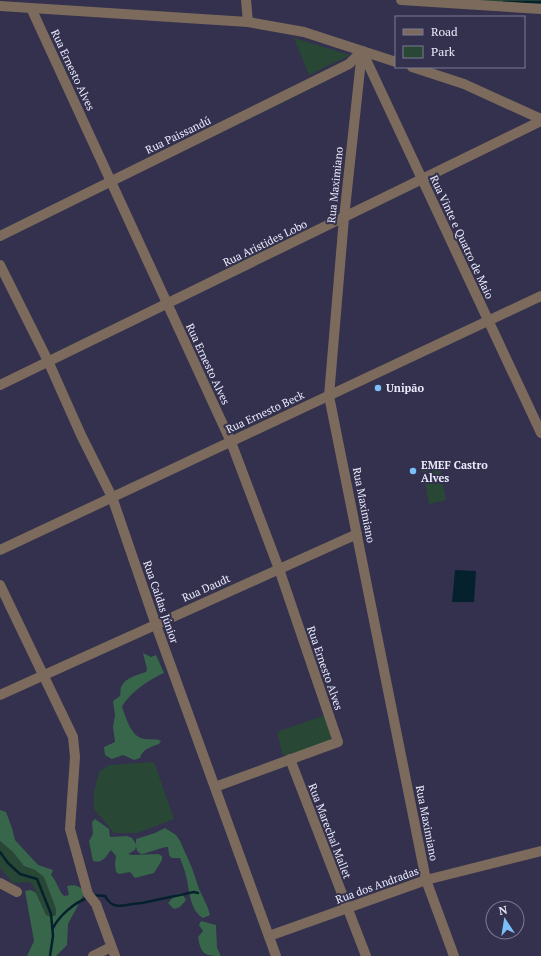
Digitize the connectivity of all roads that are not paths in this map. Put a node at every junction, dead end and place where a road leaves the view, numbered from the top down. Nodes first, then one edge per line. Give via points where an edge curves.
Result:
1 (246, 0) edge
2 (402, 0) edge
3 (442, 2) edge
4 (0, 6) edge
5 (31, 8) junction
6 (541, 9) edge
7 (248, 22) junction
8 (362, 51) junction
9 (395, 62) edge
10 (415, 68) edge
11 (541, 120) edge
12 (422, 179) junction
13 (110, 182) junction
14 (344, 218) junction
15 (0, 236) edge
16 (0, 265) edge
17 (541, 296) edge
18 (167, 304) junction
19 (488, 321) junction
20 (48, 361) junction
21 (0, 385) edge
22 (329, 396) junction
23 (541, 432) edge
24 (231, 442) junction
25 (112, 497) junction
26 (357, 534) junction
27 (0, 550) edge
28 (279, 569) junction
29 (0, 585) edge
30 (156, 625) junction
31 (44, 675) junction
32 (0, 695) edge
33 (290, 759) junction
34 (214, 787) junction
35 (541, 851) edge
36 (426, 880) junction
37 (0, 883) edge
38 (17, 892) dead end
39 (347, 908) junction
40 (269, 936) junction
41 (113, 951) edge
42 (93, 956) edge
43 (276, 956) edge
44 (366, 956) edge
45 (454, 956) edge

1 - 7 street
2 - 3 street
3 - 6 street
4 - 5 street
5 - 7 street
5 - 13 street, Rua Ernesto Alves
7 - 8 street via 304,32
8 - 9 street
8 - 12 street, Rua Vinte e Quatro de Maio
8 - 13 street, Rua Paissandú via 350,64
8 - 14 street, Rua Maximiano
10 - 11 street via 464,84
11 - 12 street, Rua Aristides Lobo
12 - 14 street, Rua Aristides Lobo
12 - 19 street, Rua Vinte e Quatro de Maio
13 - 15 street, Rua Paissandú
13 - 18 street, Rua Ernesto Alves
14 - 18 street, Rua Aristides Lobo
14 - 22 street, Rua Maximiano
16 - 20 street, Rua Caldas Júnior
17 - 19 street, Rua Ernesto Beck
18 - 20 street, Rua Aristides Lobo
18 - 24 street, Rua Ernesto Alves
19 - 22 street, Rua Ernesto Beck
19 - 23 street, Rua Vinte e Quatro de Maio
20 - 21 street, Rua Aristides Lobo
20 - 25 street, Rua Caldas Júnior
22 - 24 street, Rua Ernesto Beck
22 - 26 street, Rua Maximiano
24 - 25 street, Rua Ernesto Beck
24 - 28 street, Rua Ernesto Alves
25 - 27 street, Rua Ernesto Beck
25 - 30 street, Rua Caldas Júnior
26 - 28 street, Rua Daudt
26 - 36 street, Rua Maximiano
28 - 30 street, Rua Daudt
28 - 33 street, Rua Ernesto Alves via 338,742
29 - 31 street
30 - 31 street, Rua Daudt
30 - 34 street, Rua Caldas Júnior
31 - 32 street, Rua Daudt
31 - 41 street via 73,737 75,757 70,829 91,897
33 - 34 street
33 - 39 street, Rua Marechal Mallet
34 - 40 street, Rua Caldas Júnior
35 - 36 street, Rua dos Andradas
36 - 39 street, Rua dos Andradas
36 - 45 street, Rua Maximiano
37 - 38 street
39 - 40 street, Rua dos Andradas
39 - 44 street, Rua Marechal Mallet
40 - 43 street, Rua Caldas Júnior
41 - 42 street

